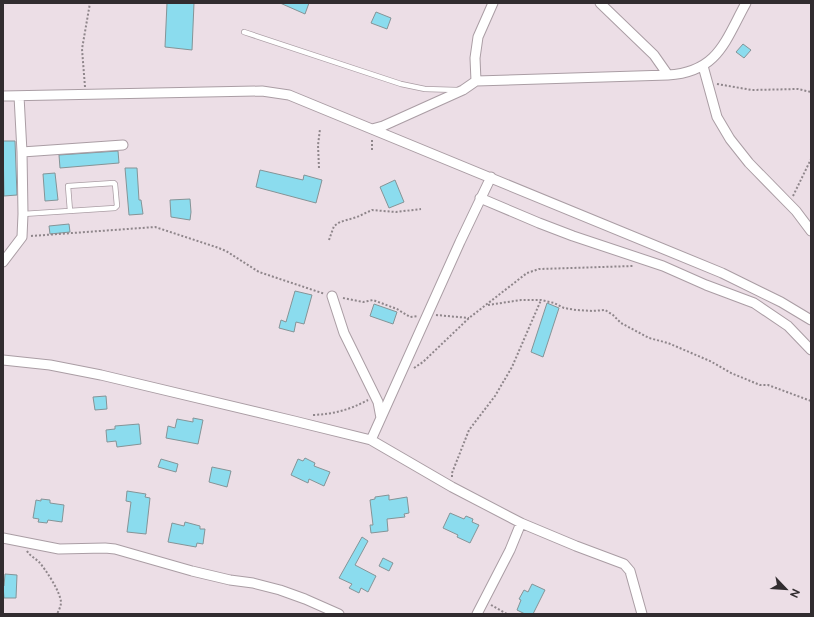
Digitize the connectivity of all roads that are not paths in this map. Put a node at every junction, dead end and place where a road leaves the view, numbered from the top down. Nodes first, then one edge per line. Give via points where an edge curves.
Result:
1 (492, 3) edge
2 (600, 3) edge
3 (746, 3) edge
4 (244, 32) dead end
5 (703, 66) junction
6 (668, 75) junction
7 (476, 81) junction
8 (463, 90) junction
9 (3, 96) edge
10 (19, 96) junction
11 (372, 129) junction
12 (123, 145) dead end
13 (22, 152) junction
14 (491, 177) junction
15 (480, 198) junction
16 (70, 211) junction
17 (23, 214) junction
18 (811, 231) edge
19 (3, 262) edge
20 (332, 296) road end
21 (811, 320) edge
22 (811, 350) edge
23 (3, 360) edge
24 (381, 418) junction
25 (371, 440) junction
26 (521, 523) junction
27 (3, 538) edge
28 (339, 614) edge
29 (477, 614) edge
30 (642, 614) edge

1 - 7 street via 478,37 475,58
2 - 6 street via 654,55
3 - 5 street via 720,49
4 - 8 lane via 401,84 425,89
5 - 6 street via 688,72
5 - 18 street via 717,117 730,139
6 - 7 street
7 - 8 street
8 - 11 street
9 - 10 street
10 - 11 street via 275,92 289,95
10 - 13 street
11 - 14 street
12 - 13 street
13 - 17 street
14 - 15 street
14 - 21 street via 722,273
15 - 22 street via 539,223 663,266 754,303 788,326
15 - 24 street
16 - 16 lane via 68,186 115,184 116,208
16 - 17 lane
17 - 19 street via 22,237
20 - 24 street via 344,333 376,396
23 - 25 street via 50,365 101,375
24 - 25 street
25 - 26 street
26 - 29 street
26 - 30 street via 624,564 630,571
27 - 28 street via 59,549 116,549 192,571 280,590

